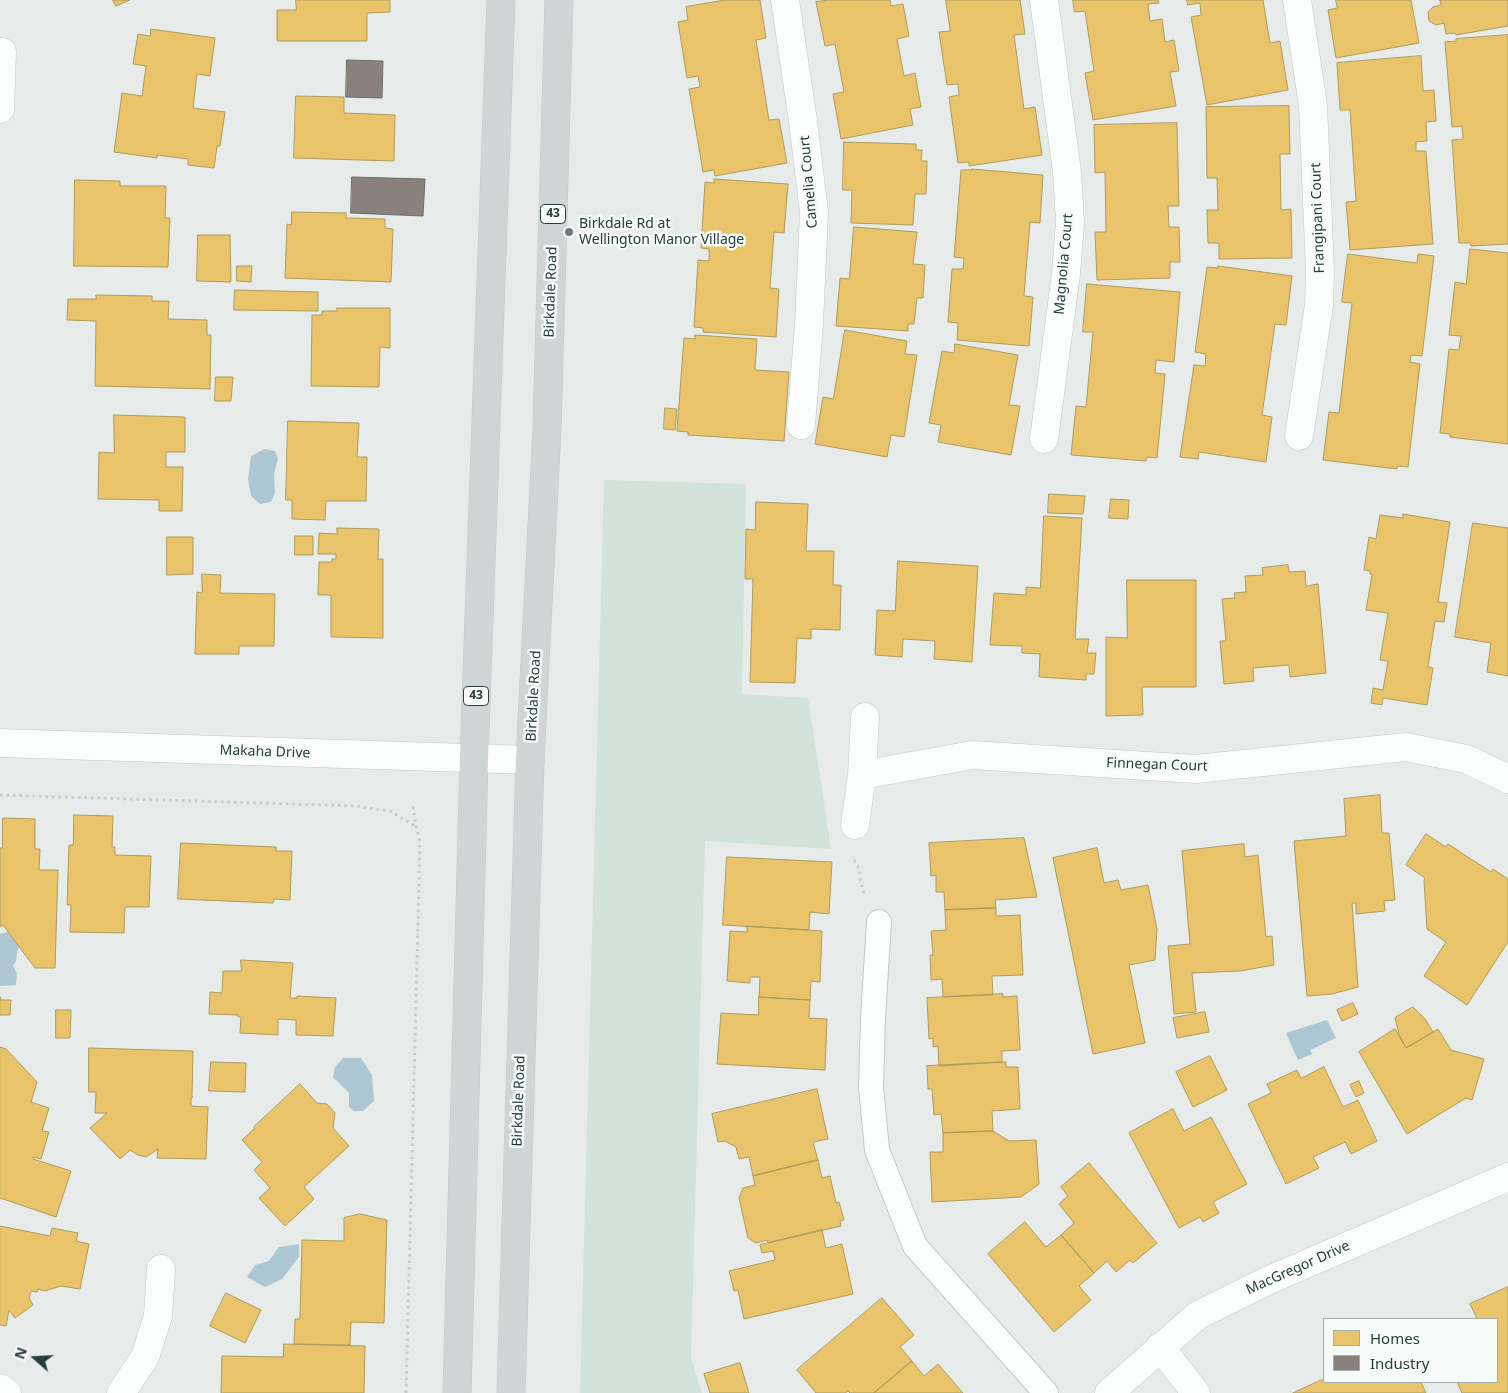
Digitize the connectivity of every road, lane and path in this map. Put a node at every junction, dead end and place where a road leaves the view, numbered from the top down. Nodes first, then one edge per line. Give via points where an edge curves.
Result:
1 (501, 0) edge
2 (559, 0) edge
3 (785, 0) edge
4 (1044, 0) edge
5 (1297, 0) edge
6 (2, 52) dead end
7 (0, 109) edge
8 (801, 425) dead end
9 (1299, 436) dead end
10 (1044, 439) dead end
11 (865, 717) dead end
12 (0, 743) edge
13 (474, 759) junction
14 (530, 760) junction
15 (862, 775) junction
16 (1508, 779) edge
17 (0, 795) edge
18 (413, 805) dead end
19 (855, 825) joint
20 (416, 826) junction
21 (879, 922) joint
22 (1508, 1177) edge
23 (161, 1269) dead end
24 (1160, 1348) junction
25 (0, 1388) edge
26 (7, 1393) edge
27 (120, 1393) edge
28 (406, 1393) edge
29 (457, 1393) edge
30 (511, 1393) edge
31 (1046, 1393) edge
32 (1109, 1393) edge
33 (1196, 1393) edge

1 - 13 main road, 43
2 - 14 main road, Birkdale Road / 43 via 547,428
3 - 8 street, Camelia Court via 814,212
4 - 10 street, Magnolia Court via 1067,172 1070,222
5 - 9 street, Frangipani Court via 1313,104 1320,272 1319,305
6 - 7 street
11 - 15 street
12 - 13 street, Makaha Drive
13 - 14 street, Makaha Drive
13 - 29 main road, 43
14 - 30 main road, Birkdale Road / 43
15 - 16 street, Finnegan Court via 972,755 1196,769 1406,747 1466,759
15 - 19 street
17 - 20 path via 354,806 390,811
18 - 20 path
19 - 21 path via 847,850 858,867 864,896
20 - 28 path via 420,843
21 - 31 lane via 871,1087 877,1150 915,1246
22 - 24 street, MacGregor Drive via 1269,1280 1198,1315
23 - 27 street via 158,1316 145,1357
24 - 32 street, MacGregor Drive
24 - 33 street
25 - 26 street

